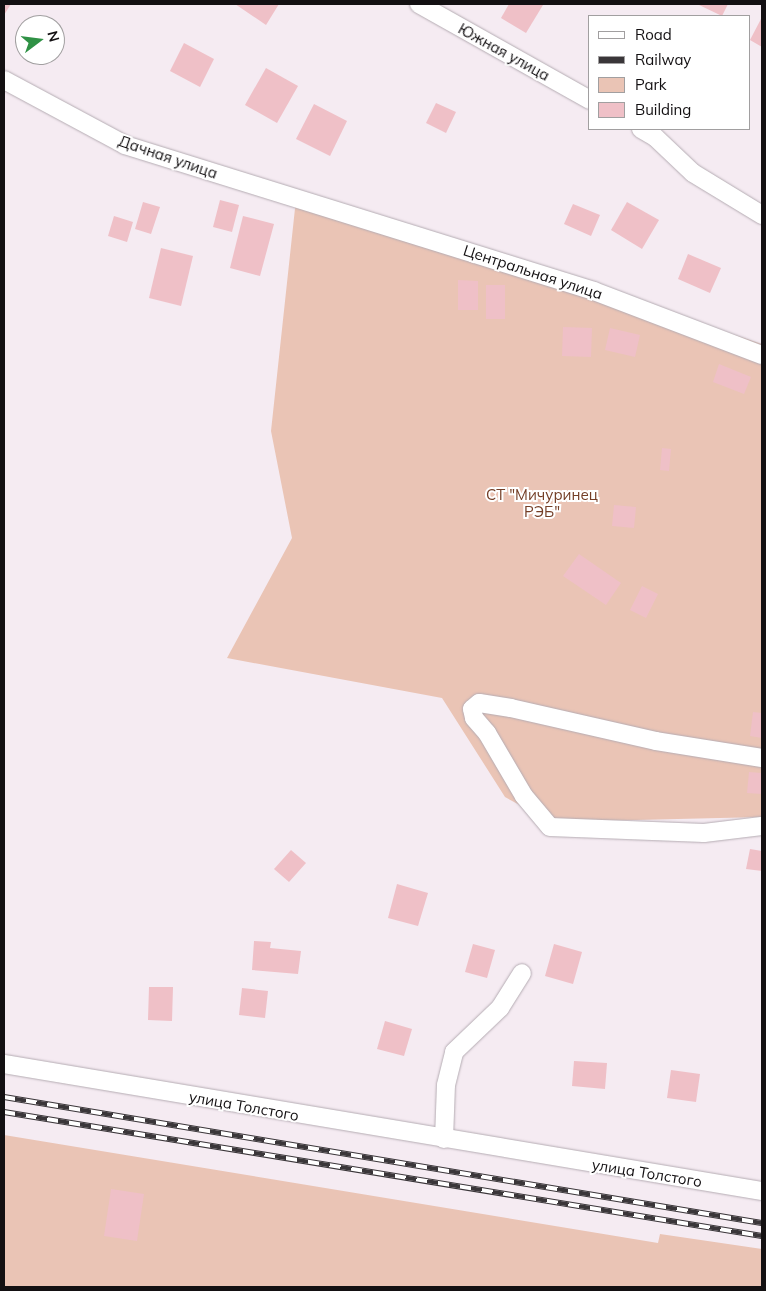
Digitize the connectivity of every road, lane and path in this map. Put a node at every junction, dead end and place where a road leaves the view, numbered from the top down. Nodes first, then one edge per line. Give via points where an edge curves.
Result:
1 (419, 4) edge
2 (4, 80) edge
3 (588, 99) edge
4 (643, 130) edge
5 (292, 197) joint
6 (762, 215) edge
7 (762, 355) edge
8 (762, 758) edge
9 (762, 826) edge
10 (522, 973) dead end
11 (4, 1064) edge
12 (444, 1139) junction
13 (762, 1191) edge

1 - 3 street, Южная улица
2 - 5 street, Дачная улица via 125,144
4 - 6 street via 655,137 693,173
5 - 7 street, Центральная улица via 594,291
8 - 9 street via 656,742 479,703 472,708 474,718 487,733 524,796 550,827 704,833
10 - 12 street via 500,1008 454,1052 446,1085
11 - 12 street, улица Толстого
12 - 13 street, улица Толстого

